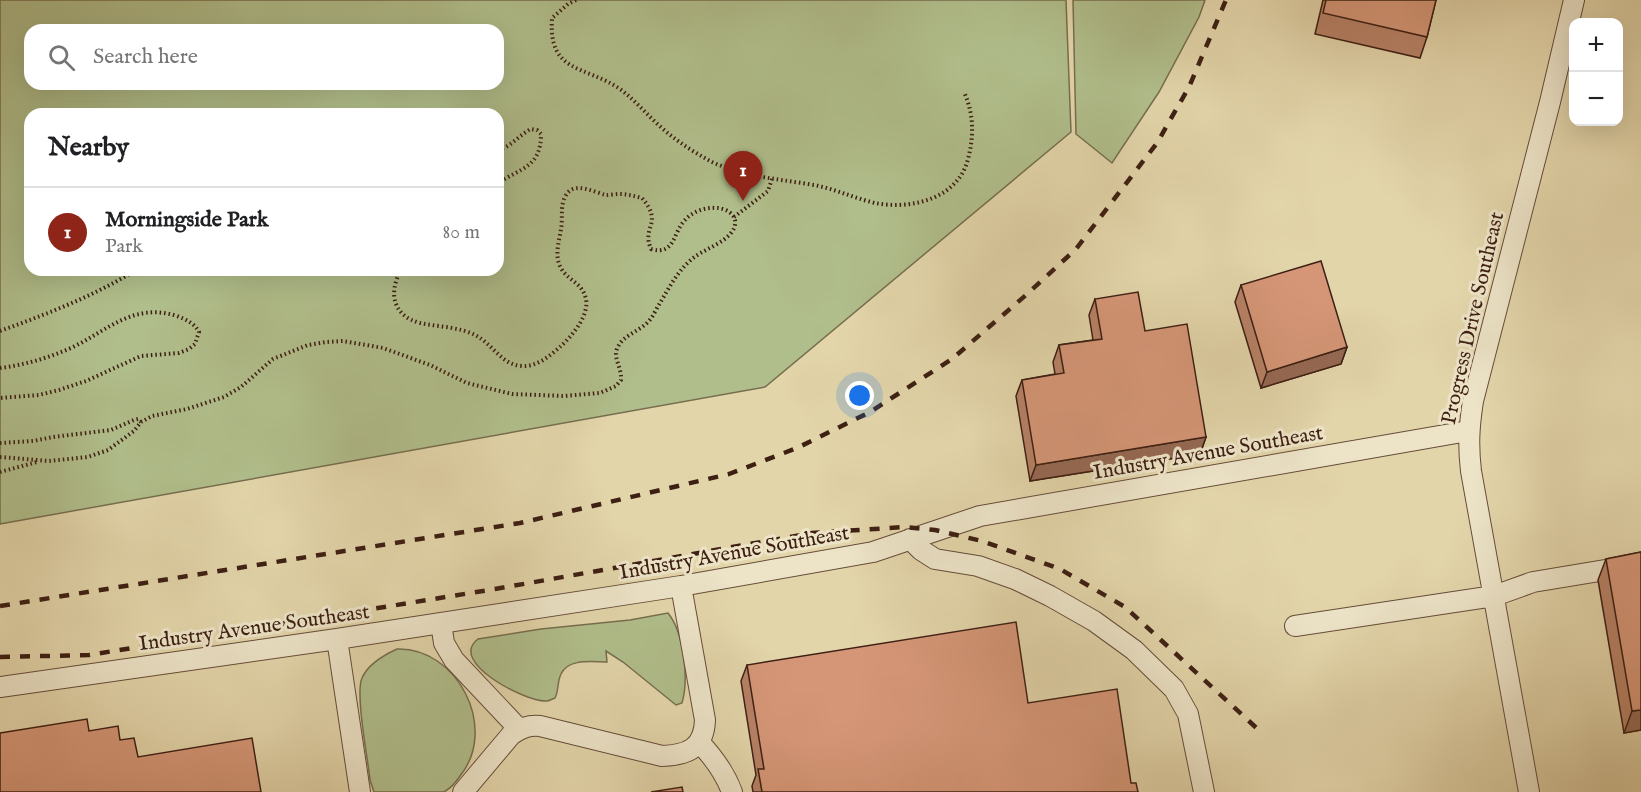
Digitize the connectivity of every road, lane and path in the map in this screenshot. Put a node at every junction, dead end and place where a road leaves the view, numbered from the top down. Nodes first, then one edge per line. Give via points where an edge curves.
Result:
1 (576, 0) edge
2 (1574, 0) edge
3 (964, 92) dead end
4 (504, 148) edge
5 (772, 179) junction
6 (504, 180) edge
7 (735, 218) junction
8 (126, 276) edge
9 (397, 276) edge
10 (0, 331) edge
11 (0, 368) edge
12 (0, 398) edge
13 (141, 422) junction
14 (1468, 431) junction
15 (0, 443) edge
16 (0, 457) edge
17 (43, 461) junction
18 (0, 472) edge
19 (910, 539) junction
20 (1641, 564) edge
21 (681, 586) junction
22 (1494, 596) junction
23 (441, 623) junction
24 (1295, 626) dead end
25 (337, 639) junction
26 (0, 687) edge
27 (519, 729) junction
28 (700, 743) junction
29 (360, 792) edge
30 (464, 792) edge
31 (732, 792) edge
32 (1204, 792) edge
33 (1529, 792) edge

1 - 5 path via 552,18 555,49 562,60 618,88 683,145 713,162
2 - 14 street, Progress Drive Southeast
3 - 5 path via 972,115 970,152 966,167 947,192 922,202 878,203 833,189
4 - 6 path via 531,129 541,134 537,156
5 - 7 path via 768,191
7 - 9 path via 723,209 699,210 683,221 670,246 657,251 648,243 652,213 642,198 608,195 587,188 569,192 562,206 557,258 561,269 582,289 586,308 563,344 546,359 523,367 501,358 477,336 410,320 395,303
7 - 13 path via 731,232 690,261 650,320 619,345 616,360 621,380 600,393 512,393 467,383 383,348 326,342 273,359 224,397
8 - 10 path via 79,300
11 - 12 path via 51,356 124,318 143,314 169,314 194,324 199,332 195,344 179,353 141,356 59,390
13 - 15 path via 134,420 111,430
13 - 17 path via 108,450 88,457
14 - 19 street, Industry Avenue Southeast via 980,516
14 - 22 street, Progress Drive Southeast via 1471,471
16 - 17 path
17 - 18 path
19 - 21 street, Industry Avenue Southeast via 873,552
19 - 32 street via 935,559 978,566 1050,596 1134,650 1174,689 1188,714
20 - 22 street via 1533,582
21 - 23 street, Industry Avenue Southeast
21 - 28 street via 705,720
22 - 24 street
22 - 33 street, Progress Drive Southeast
23 - 25 street, Industry Avenue Southeast
23 - 27 street via 444,643 454,660
25 - 26 street, Industry Avenue Southeast
25 - 29 street
27 - 28 street via 540,726 662,756 676,756
27 - 30 street
28 - 31 street via 726,776

